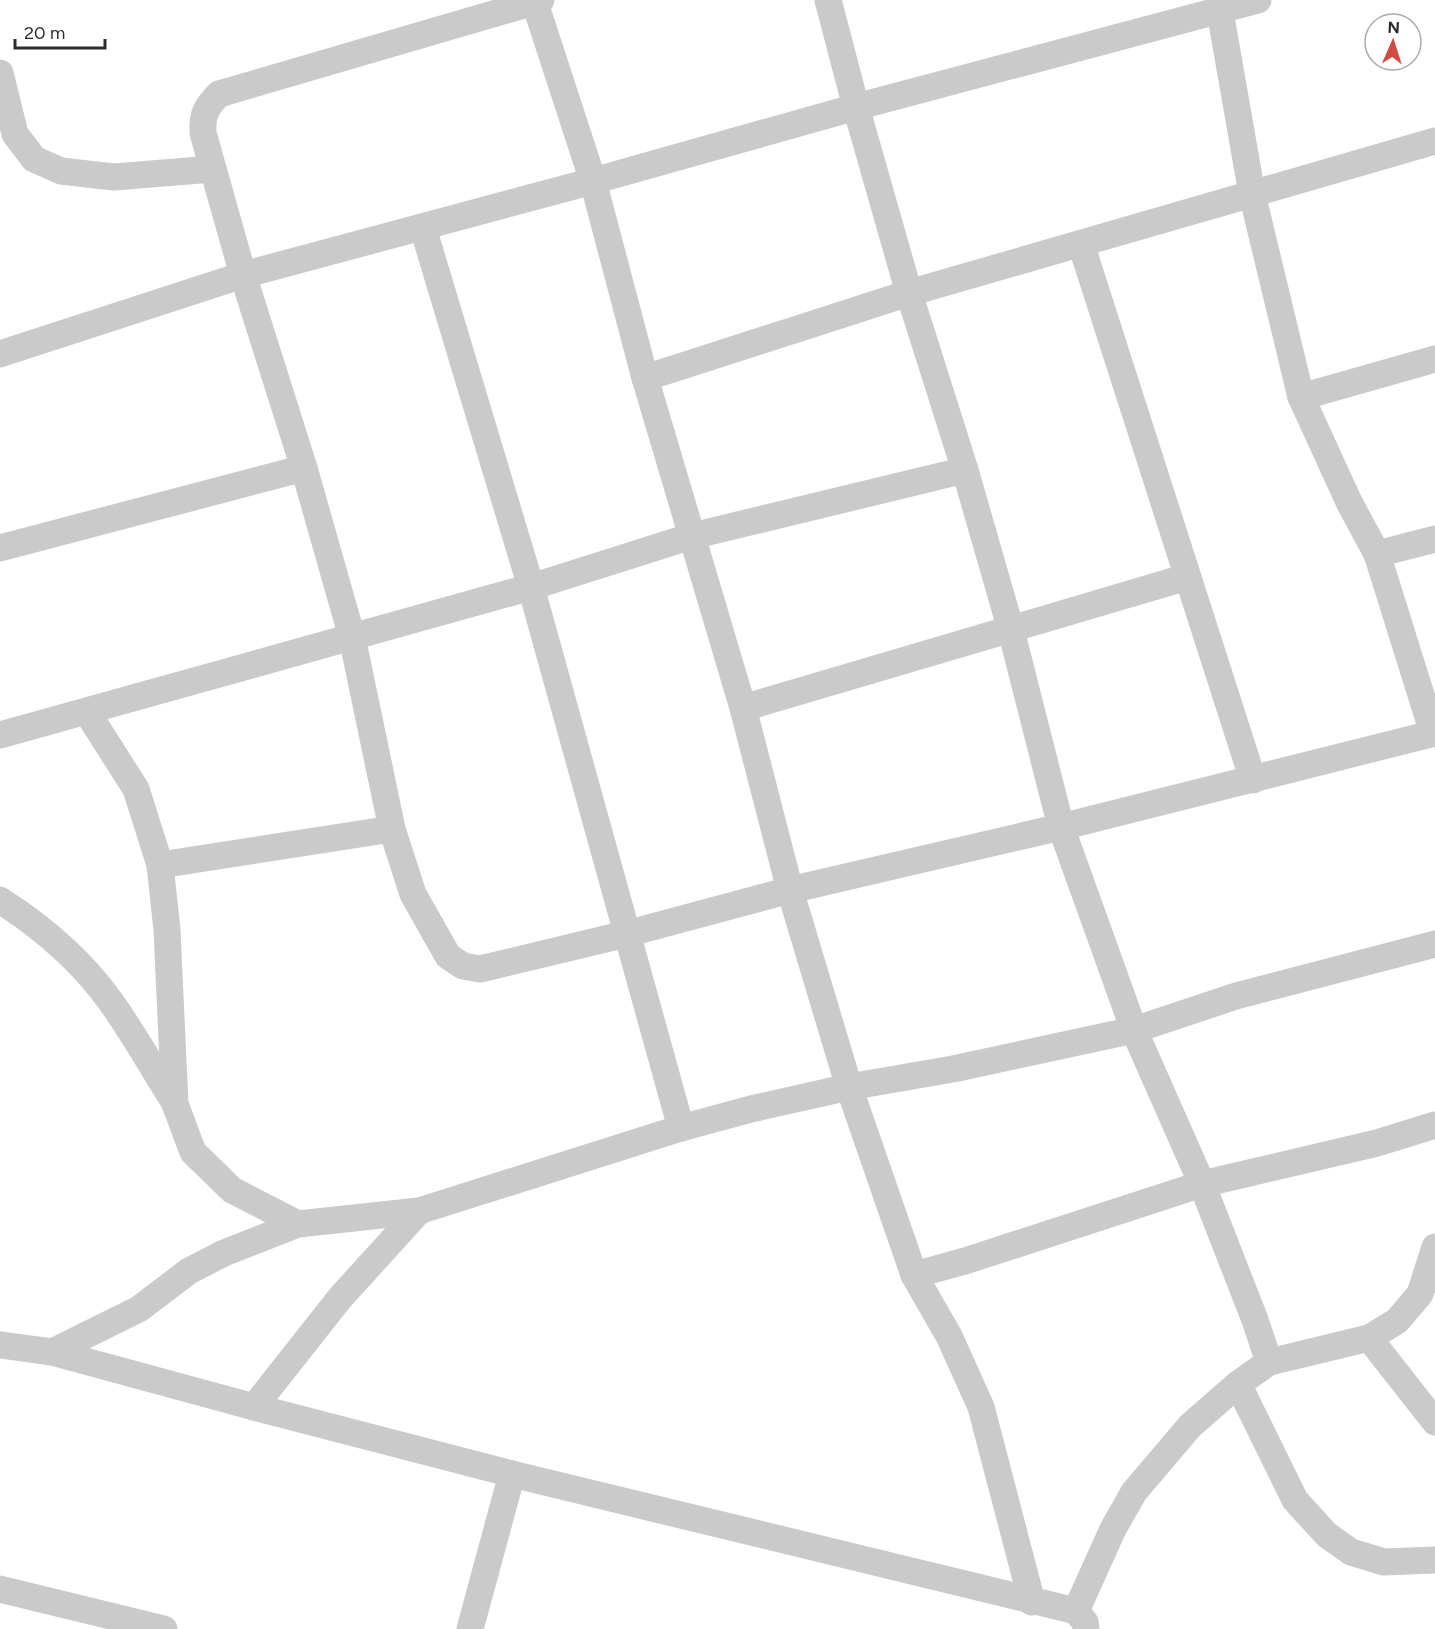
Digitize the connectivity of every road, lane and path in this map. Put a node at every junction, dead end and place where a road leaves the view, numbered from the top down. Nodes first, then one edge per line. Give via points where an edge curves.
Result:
1 (828, 0) edge
2 (1258, 0) edge
3 (537, 1) edge
4 (1219, 5) edge
5 (0, 73) edge
6 (856, 107) junction
7 (1435, 141) edge
8 (213, 169) junction
9 (593, 181) junction
10 (1252, 194) junction
11 (423, 228) junction
12 (1081, 244) junction
13 (243, 275) junction
14 (909, 293) junction
15 (0, 354) edge
16 (1435, 359) edge
17 (645, 378) junction
18 (1301, 397) junction
19 (304, 468) junction
20 (965, 470) junction
21 (692, 536) junction
22 (1435, 538) edge
23 (0, 548) edge
24 (1377, 554) junction
25 (1187, 577) junction
26 (531, 587) junction
27 (1011, 630) junction
28 (352, 637) junction
29 (743, 708) junction
30 (87, 712) junction
31 (1434, 733) edge
32 (0, 735) edge
33 (1253, 780) junction
34 (1060, 827) junction
35 (392, 829) junction
36 (160, 865) junction
37 (789, 890) junction
38 (0, 900) edge
39 (626, 934) junction
40 (1435, 944) edge
41 (1134, 1030) junction
42 (849, 1087) junction
43 (175, 1104) junction
44 (1435, 1125) edge
45 (681, 1128) junction
46 (1202, 1184) junction
47 (419, 1211) junction
48 (298, 1224) junction
49 (1435, 1247) edge
50 (914, 1275) junction
51 (1370, 1338) junction
52 (0, 1345) edge
53 (52, 1352) junction
54 (1269, 1362) junction
55 (1238, 1384) junction
56 (254, 1407) junction
57 (1435, 1422) edge
58 (512, 1474) junction
59 (1435, 1560) edge
60 (0, 1589) edge
61 (1032, 1602) junction
62 (1081, 1620) edge
63 (164, 1629) edge
64 (470, 1629) edge

1 - 6 street
2 - 4 street
3 - 8 street via 219,94 202,119
3 - 9 street
4 - 6 street
4 - 10 street
5 - 8 street via 15,134 34,159 61,171 114,177
6 - 9 street
6 - 14 street
7 - 10 street
8 - 13 street
9 - 11 street
9 - 17 street
10 - 12 street
10 - 18 street
11 - 13 street
11 - 26 street
12 - 14 street
12 - 25 street
13 - 15 street
13 - 19 street
14 - 17 street
14 - 20 street
16 - 18 street
17 - 21 street
18 - 24 street
19 - 23 street
19 - 28 street
20 - 21 street
20 - 27 street
21 - 26 street
21 - 29 street
22 - 24 street
24 - 31 street
25 - 27 street
25 - 33 street
26 - 28 street
26 - 39 street
27 - 29 street
27 - 34 street
28 - 30 street
28 - 35 street
29 - 37 street
30 - 32 street
30 - 36 street via 136,789
31 - 33 street
33 - 34 street
34 - 37 street
34 - 41 street
35 - 36 street
35 - 39 street via 413,894 448,956 463,966 480,969
36 - 43 street
37 - 39 street
37 - 42 street
38 - 43 street via 33,921 84,970 110,1002
39 - 45 street
40 - 41 street via 1236,996
41 - 42 street
41 - 46 street
42 - 45 street
42 - 50 street
43 - 48 street via 193,1152 232,1190
44 - 46 street via 1377,1143
45 - 47 street
46 - 50 street
46 - 54 street
47 - 48 street
47 - 56 street via 340,1298
48 - 53 street via 224,1252 189,1271 139,1309
49 - 51 street via 1420,1294 1397,1321
50 - 61 street via 949,1336 981,1407
51 - 54 street
51 - 57 street
52 - 53 street
53 - 56 street
54 - 55 street
55 - 59 street via 1295,1500 1327,1535 1351,1552 1384,1562
55 - 62 street via 1190,1426 1134,1492 1113,1529
56 - 58 street
58 - 61 street
58 - 64 street
60 - 63 street
61 - 62 street

